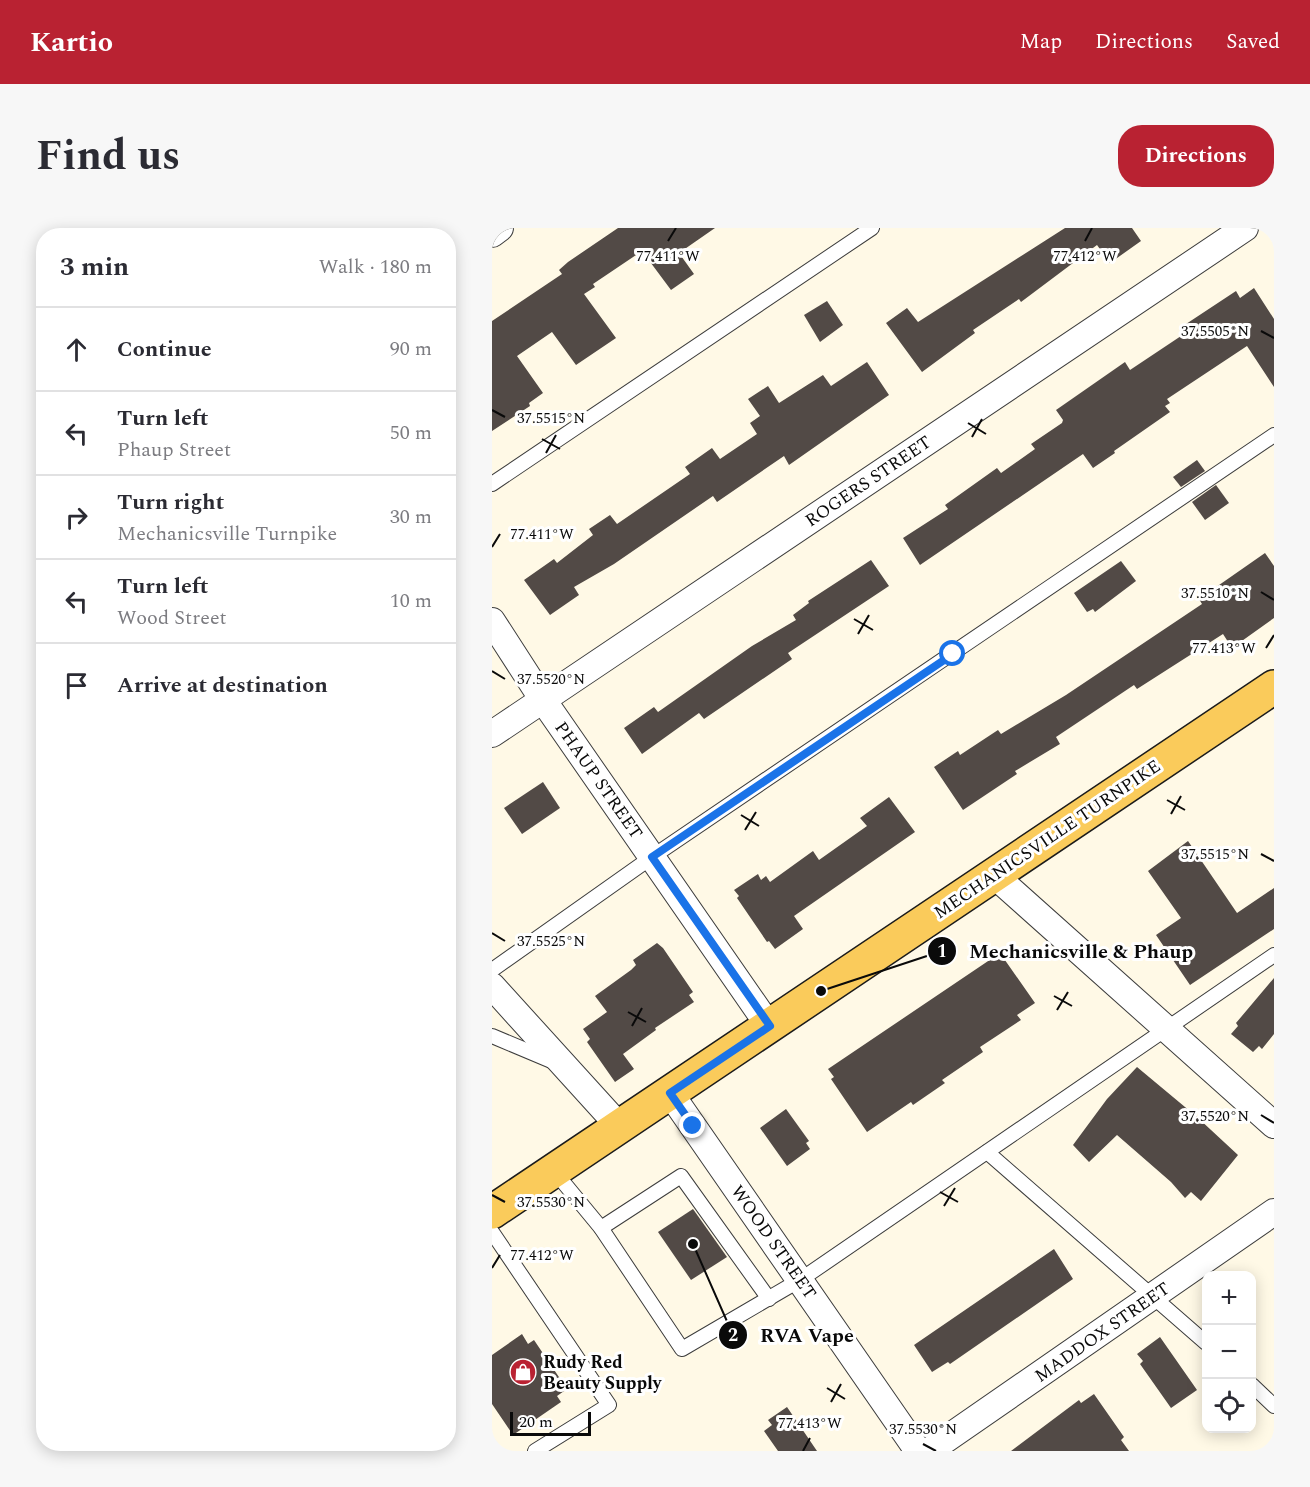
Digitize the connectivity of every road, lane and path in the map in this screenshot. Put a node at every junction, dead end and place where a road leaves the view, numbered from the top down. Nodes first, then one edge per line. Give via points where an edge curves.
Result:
1 (500, 228) edge
2 (872, 228) edge
3 (1245, 228) edge
4 (492, 234) edge
5 (1274, 435) edge
6 (492, 484) edge
7 (492, 621) edge
8 (1274, 687) edge
9 (543, 700) junction
10 (492, 734) edge
11 (652, 857) junction
12 (994, 874) junction
13 (1274, 955) edge
14 (492, 970) edge
15 (492, 986) edge
16 (770, 1026) junction
17 (1166, 1029) junction
18 (492, 1036) edge
19 (564, 1066) junction
20 (670, 1093) junction
21 (1274, 1125) edge
22 (621, 1127) junction
23 (987, 1152) junction
24 (554, 1171) junction
25 (492, 1212) edge
26 (1274, 1212) edge
27 (601, 1228) junction
28 (492, 1232) edge
29 (800, 1280) junction
30 (1154, 1295) junction
31 (769, 1299) junction
32 (1202, 1340) edge
33 (1256, 1390) edge
34 (1274, 1406) edge
35 (535, 1451) edge
36 (918, 1451) edge
37 (929, 1451) edge

1 - 4 street
2 - 6 lane
3 - 9 street, ROGERS STREET
5 - 11 lane
7 - 9 street, PHAUP STREET
8 - 12 main road, MECHANICSVILLE TURNPIKE
9 - 10 street, ROGERS STREET
9 - 11 street, PHAUP STREET
11 - 14 lane
11 - 16 street, PHAUP STREET
12 - 16 main road, MECHANICSVILLE TURNPIKE
12 - 17 street
13 - 17 lane
15 - 19 street
16 - 20 main road, MECHANICSVILLE TURNPIKE
17 - 21 street
17 - 23 lane
18 - 19 lane
19 - 22 street
20 - 22 main road, MECHANICSVILLE TURNPIKE
20 - 29 street, WOOD STREET
22 - 24 main road, MECHANICSVILLE TURNPIKE
23 - 29 lane
23 - 30 lane
24 - 25 main road, MECHANICSVILLE TURNPIKE
24 - 27 lane
26 - 30 street, MADDOX STREET
27 - 31 lane via 681,1176
27 - 31 lane via 681,1350
28 - 35 lane via 609,1405
29 - 31 lane
29 - 36 street, WOOD STREET
30 - 32 lane
30 - 37 street, MADDOX STREET
33 - 34 lane

